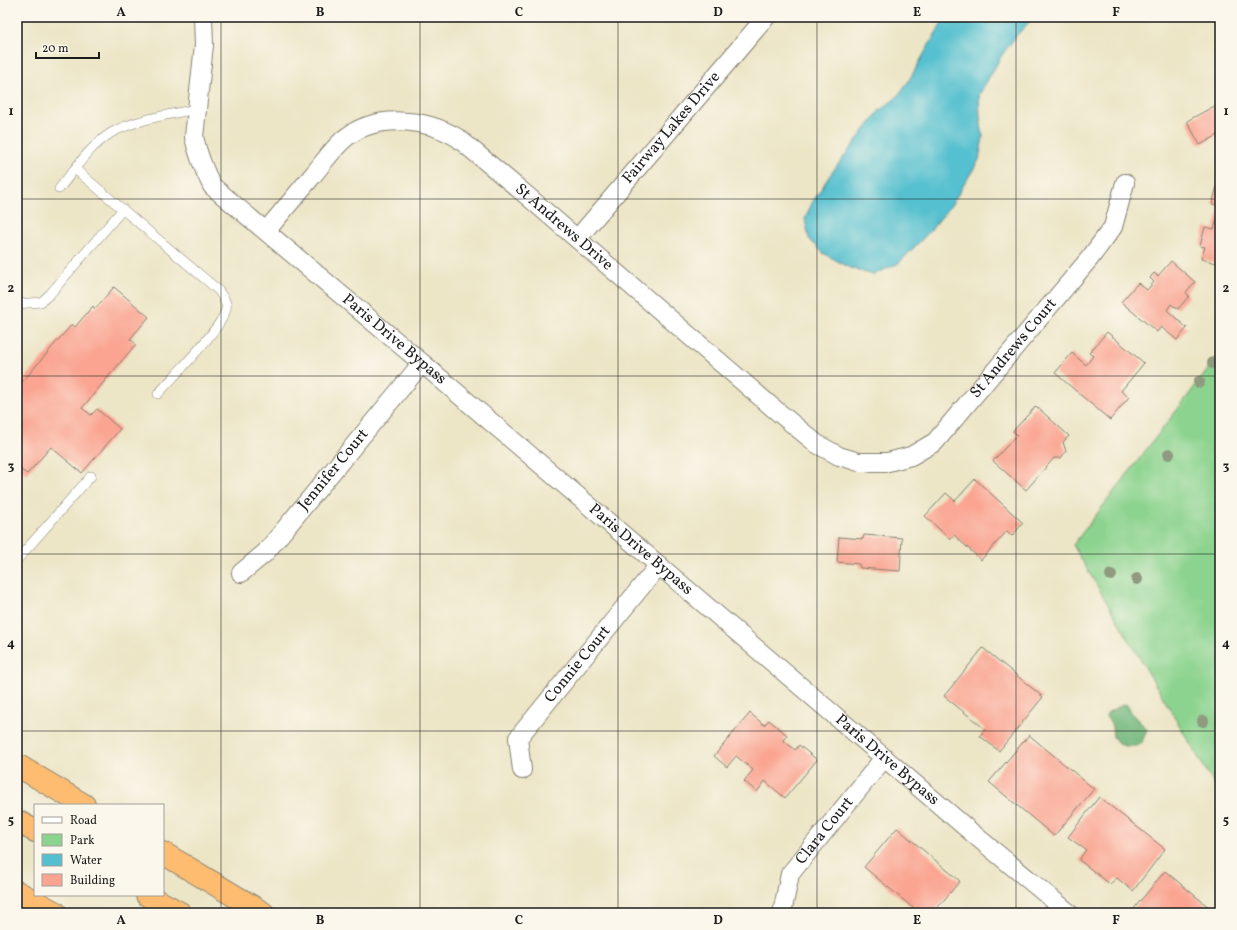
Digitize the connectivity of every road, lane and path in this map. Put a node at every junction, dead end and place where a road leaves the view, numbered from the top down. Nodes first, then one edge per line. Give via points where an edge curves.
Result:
1 (203, 17) edge
2 (766, 17) edge
3 (197, 109) junction
4 (75, 169) junction
5 (1125, 183) dead end
6 (59, 189) dead end
7 (123, 209) junction
8 (266, 231) junction
9 (578, 239) junction
10 (17, 304) edge
11 (422, 363) junction
12 (158, 394) dead end
13 (859, 462) joint
14 (91, 476) dead end
15 (17, 560) edge
16 (659, 565) junction
17 (241, 573) dead end
18 (884, 758) junction
19 (17, 765) edge
20 (522, 770) dead end
21 (82, 804) edge
22 (17, 821) edge
23 (34, 831) edge
24 (164, 854) edge
25 (17, 892) edge
26 (149, 896) edge
27 (17, 901) edge
28 (49, 913) edge
29 (56, 913) edge
30 (180, 913) edge
31 (263, 913) edge
32 (782, 913) edge
33 (1069, 913) edge

1 - 3 street via 204,45
2 - 9 street, Fairway Lakes Drive
3 - 4 lane via 133,124 112,133 90,150
3 - 8 street, Paris Drive Bypass via 194,137 202,168 212,186
4 - 6 lane
4 - 7 lane
5 - 13 street, St Andrews Court via 1113,227 1090,258 935,442 911,456 888,462
7 - 10 lane via 50,294 41,302
7 - 12 lane via 218,290 227,308 210,335
8 - 9 street, St Andrews Drive via 344,140 373,125 403,121 433,126 458,138
8 - 11 street, Paris Drive Bypass
9 - 13 street, St Andrews Drive via 817,444 839,456
11 - 16 street, Paris Drive Bypass
11 - 17 street, Jennifer Court via 265,553
14 - 15 lane
16 - 18 street, Paris Drive Bypass
16 - 20 street, Connie Court via 518,738
18 - 32 street, Clara Court via 790,874
18 - 33 street, Paris Drive Bypass
19 - 21 highway
22 - 23 highway
24 - 31 highway
25 - 29 highway
26 - 30 highway
27 - 28 highway

